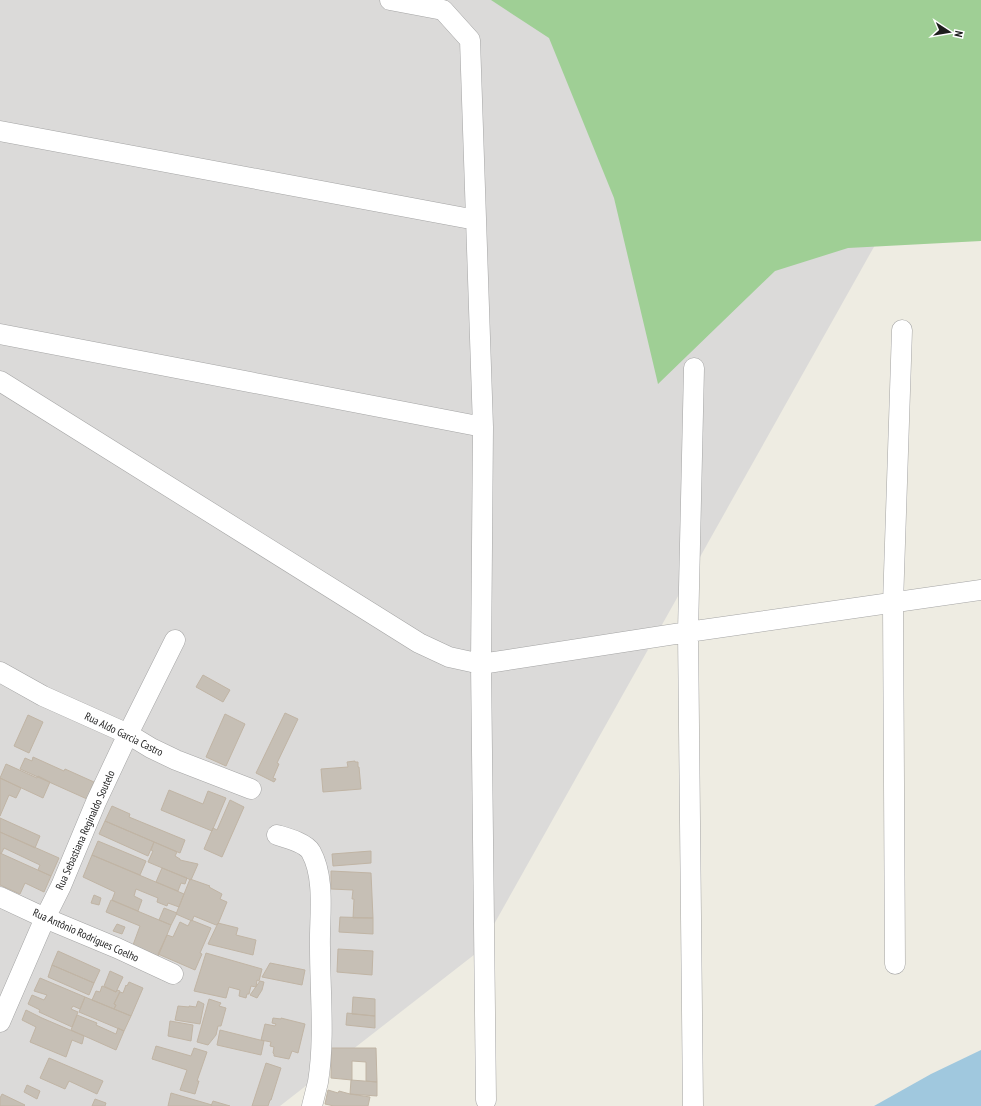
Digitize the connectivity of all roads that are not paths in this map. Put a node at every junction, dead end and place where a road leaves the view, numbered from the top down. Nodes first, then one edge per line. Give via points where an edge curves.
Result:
1 (390, 0) edge
2 (0, 131) edge
3 (476, 220) junction
4 (902, 330) dead end
5 (0, 334) edge
6 (694, 368) dead end
7 (0, 381) edge
8 (483, 427) junction
9 (981, 590) edge
10 (893, 604) junction
11 (688, 632) junction
12 (175, 640) dead end
13 (481, 664) junction
14 (0, 672) edge
15 (128, 734) junction
16 (251, 789) dead end
17 (277, 835) dead end
18 (0, 897) edge
19 (45, 918) junction
20 (895, 964) dead end
21 (173, 974) dead end
22 (0, 1022) edge
23 (486, 1100) dead end
24 (312, 1106) edge
25 (694, 1106) edge

1 - 3 street via 443,10 470,40
2 - 3 street
3 - 8 street
4 - 10 street
5 - 8 street
6 - 11 street
7 - 13 street via 418,643 449,657
8 - 13 street
9 - 10 street
10 - 11 street
10 - 20 street
11 - 13 street
11 - 25 street
12 - 15 street, Rua Sebastiana Reginaldo Soutelo
13 - 23 street
14 - 15 street, Rua Aldo Garcia Castro via 43,696
15 - 16 street, Rua Aldo Garcia Castro via 176,760
15 - 19 street, Rua Sebastiana Reginaldo Soutelo
17 - 24 street via 300,843 310,850 321,885 321,1040 318,1082
18 - 19 street, Rua Antônio Rodrigues Coelho
19 - 21 street, Rua Antônio Rodrigues Coelho
19 - 22 street, Rua Sebastiana Reginaldo Soutelo

